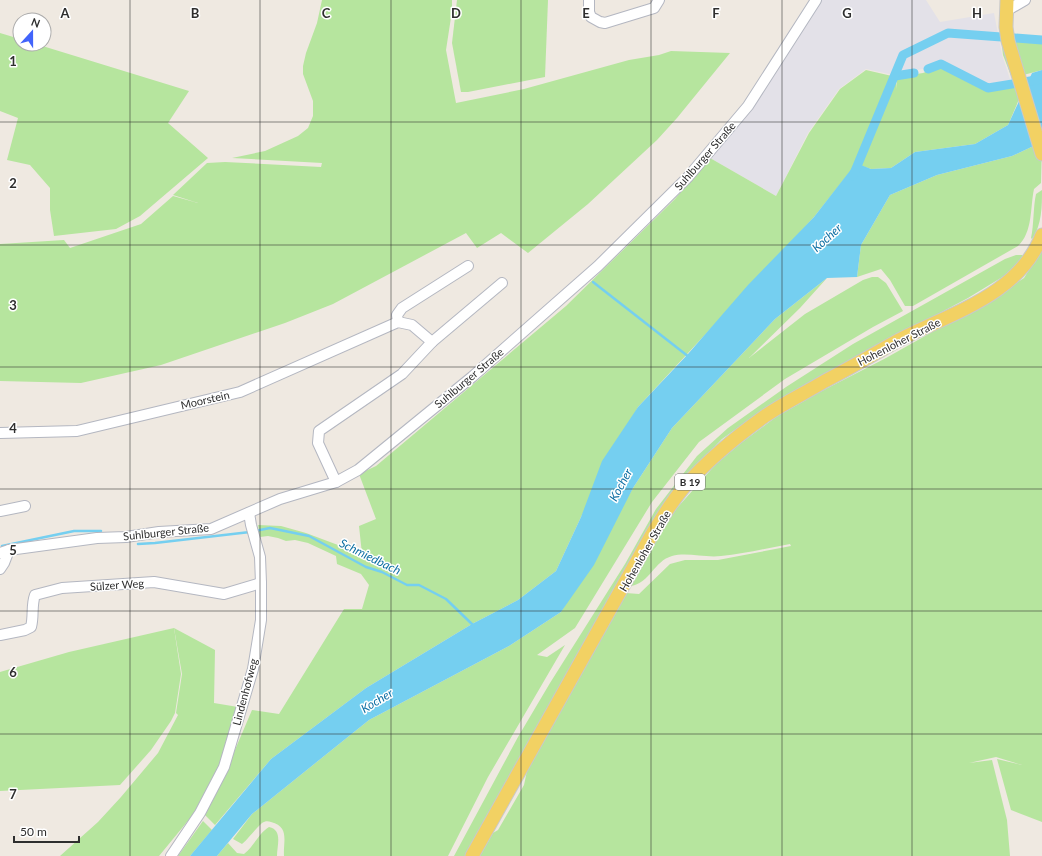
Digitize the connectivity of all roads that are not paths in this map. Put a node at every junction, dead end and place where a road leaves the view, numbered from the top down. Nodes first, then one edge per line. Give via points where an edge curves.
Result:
1 (589, 0) edge
2 (658, 0) edge
3 (816, 0) edge
4 (1025, 0) edge
5 (1007, 6) edge
6 (1041, 151) edge
7 (1042, 235) edge
8 (468, 266) dead end
9 (502, 283) dead end
10 (398, 322) junction
11 (432, 342) junction
12 (0, 433) edge
13 (336, 482) junction
14 (24, 506) dead end
15 (0, 511) edge
16 (249, 513) junction
17 (4, 552) edge
18 (0, 569) edge
19 (261, 583) junction
20 (0, 635) edge
21 (171, 856) edge
22 (472, 856) edge

1 - 2 street via 591,17 595,21 605,23 654,8
3 - 13 street, Suhlburger Straße via 748,106 688,178 598,266 472,377 358,470
4 - 5 street
5 - 6 main road via 1006,27 1011,55
7 - 22 main road, Hohenloher Straße / B 19 via 1030,259 1018,273 998,289 765,416 722,450 685,486 650,536
8 - 10 street via 402,308 397,315
9 - 11 street
10 - 11 street via 412,325
10 - 12 street, Moorstein via 240,392 77,431
11 - 13 street via 402,374 319,431 318,443
13 - 16 street, Suhlburger Straße via 280,499
14 - 15 street
16 - 17 street, Suhlburger Straße via 211,529 97,538
16 - 19 street, Lindenhofweg via 260,558
17 - 18 street via 4,563
19 - 20 street, Sülzer Weg via 224,594 154,582 62,588 35,595 32,602 31,627
19 - 21 street, Lindenhofweg via 261,620 253,669 224,767 200,813

